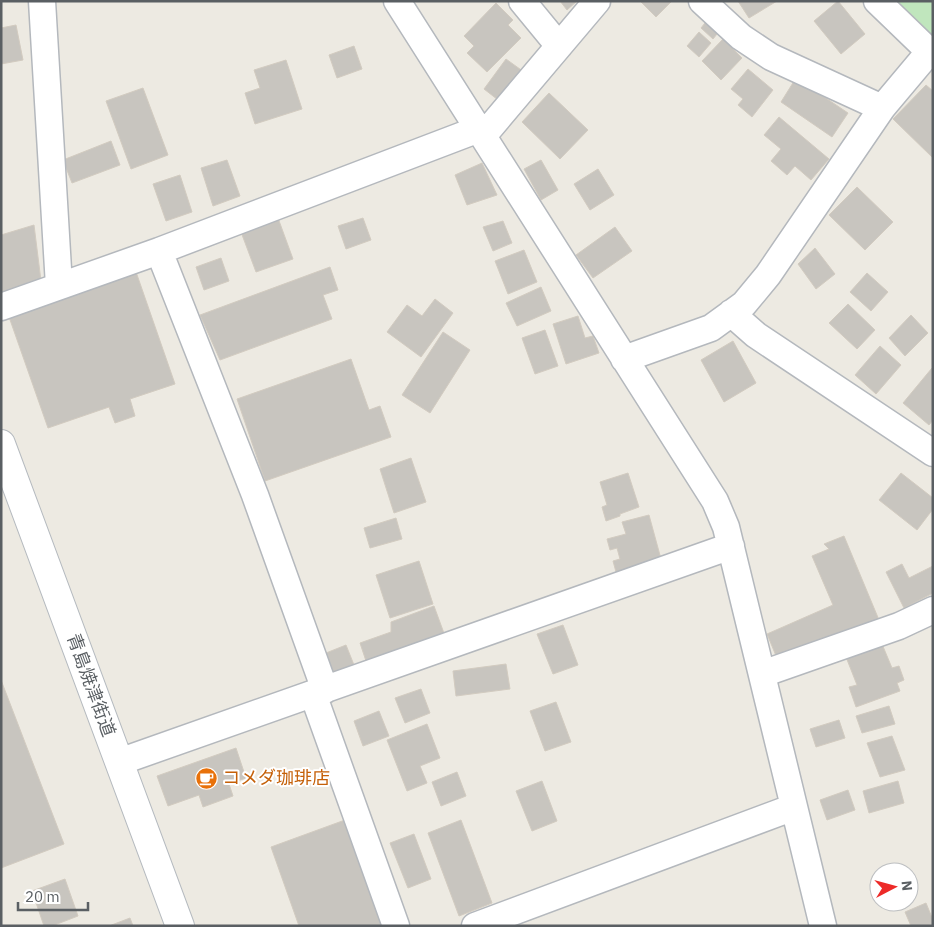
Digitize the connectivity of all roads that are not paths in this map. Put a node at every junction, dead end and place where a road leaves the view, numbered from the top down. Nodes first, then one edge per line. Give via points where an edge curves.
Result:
1 (42, 1) edge
2 (397, 1) edge
3 (522, 1) edge
4 (596, 1) edge
5 (702, 1) edge
6 (877, 1) edge
7 (559, 46) junction
8 (931, 53) edge
9 (882, 108) junction
10 (481, 133) junction
11 (159, 251) junction
12 (59, 286) junction
13 (1, 307) edge
14 (731, 313) junction
15 (624, 358) junction
16 (1, 444) edge
17 (933, 453) edge
18 (731, 546) junction
19 (933, 610) edge
20 (762, 674) junction
21 (319, 692) junction
22 (119, 762) junction
23 (794, 807) junction
24 (180, 926) edge
25 (396, 926) edge
26 (475, 926) edge
27 (823, 926) edge

1 - 12 street
2 - 10 street
3 - 7 street
4 - 7 street
5 - 9 street via 741,37 771,58
6 - 8 street
7 - 10 street
8 - 9 street
9 - 14 street via 768,275 744,304
10 - 11 street
10 - 15 street
11 - 12 street
11 - 21 street via 255,495
12 - 13 street
14 - 15 street via 711,328
14 - 17 street via 756,335
15 - 18 street via 715,501
16 - 22 main road, 青島焼津街道
18 - 20 street
18 - 21 street
19 - 20 street via 900,626
20 - 23 street
21 - 22 street
21 - 25 street
22 - 24 main road, 青島焼津街道
23 - 26 street
23 - 27 street

